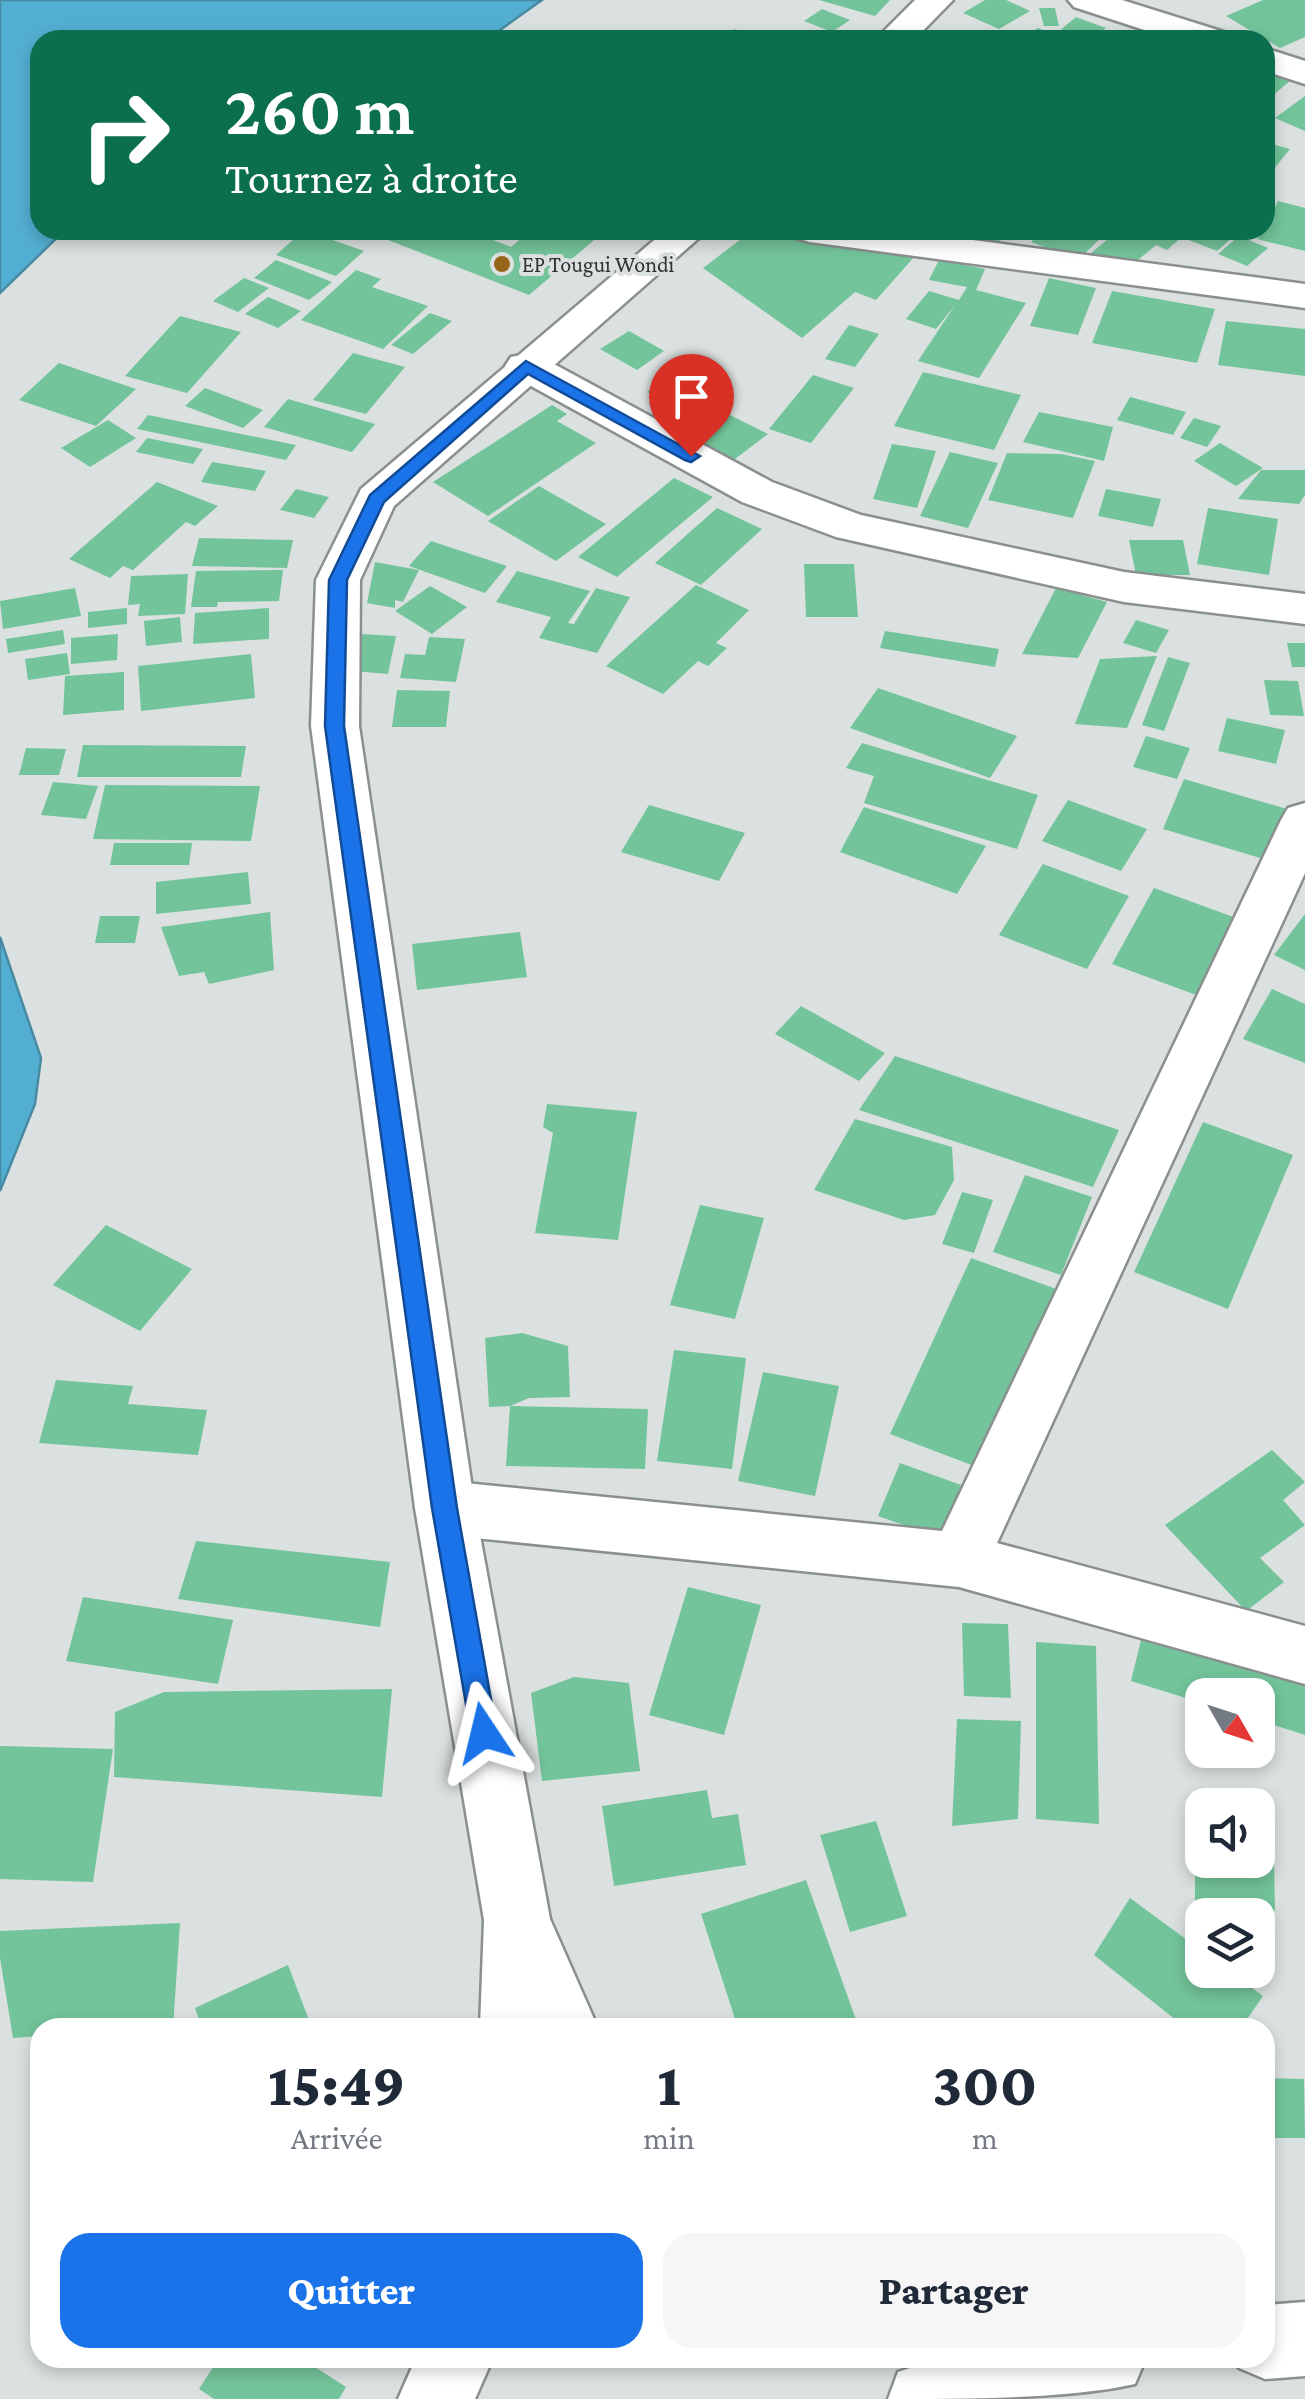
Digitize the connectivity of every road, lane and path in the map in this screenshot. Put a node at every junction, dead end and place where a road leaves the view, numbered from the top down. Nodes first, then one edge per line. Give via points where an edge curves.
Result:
1 (935, 0) edge
2 (1086, 0) edge
3 (1201, 26) edge
4 (904, 30) edge
5 (1275, 62) edge
6 (1305, 73) edge
7 (677, 240) edge
8 (885, 240) edge
9 (1305, 296) edge
10 (526, 366) junction
11 (1305, 609) edge
12 (1305, 820) edge
13 (445, 1508) junction
14 (959, 1560) junction
15 (1305, 1655) edge
16 (517, 1920) junction
17 (514, 2018) edge
18 (560, 2018) edge
19 (1305, 2338) edge
20 (1275, 2341) edge
21 (451, 2368) edge
22 (1031, 2368) edge
23 (435, 2399) edge
24 (926, 2399) edge

1 - 4 street
2 - 3 street
5 - 6 street
7 - 10 street
8 - 9 street
10 - 11 street via 757,492 851,527 1124,587
10 - 13 street via 376,499 338,580 335,726
12 - 14 street
13 - 14 street
13 - 16 street
14 - 15 street
16 - 17 street
16 - 18 street
19 - 20 street
21 - 23 street
22 - 24 street

